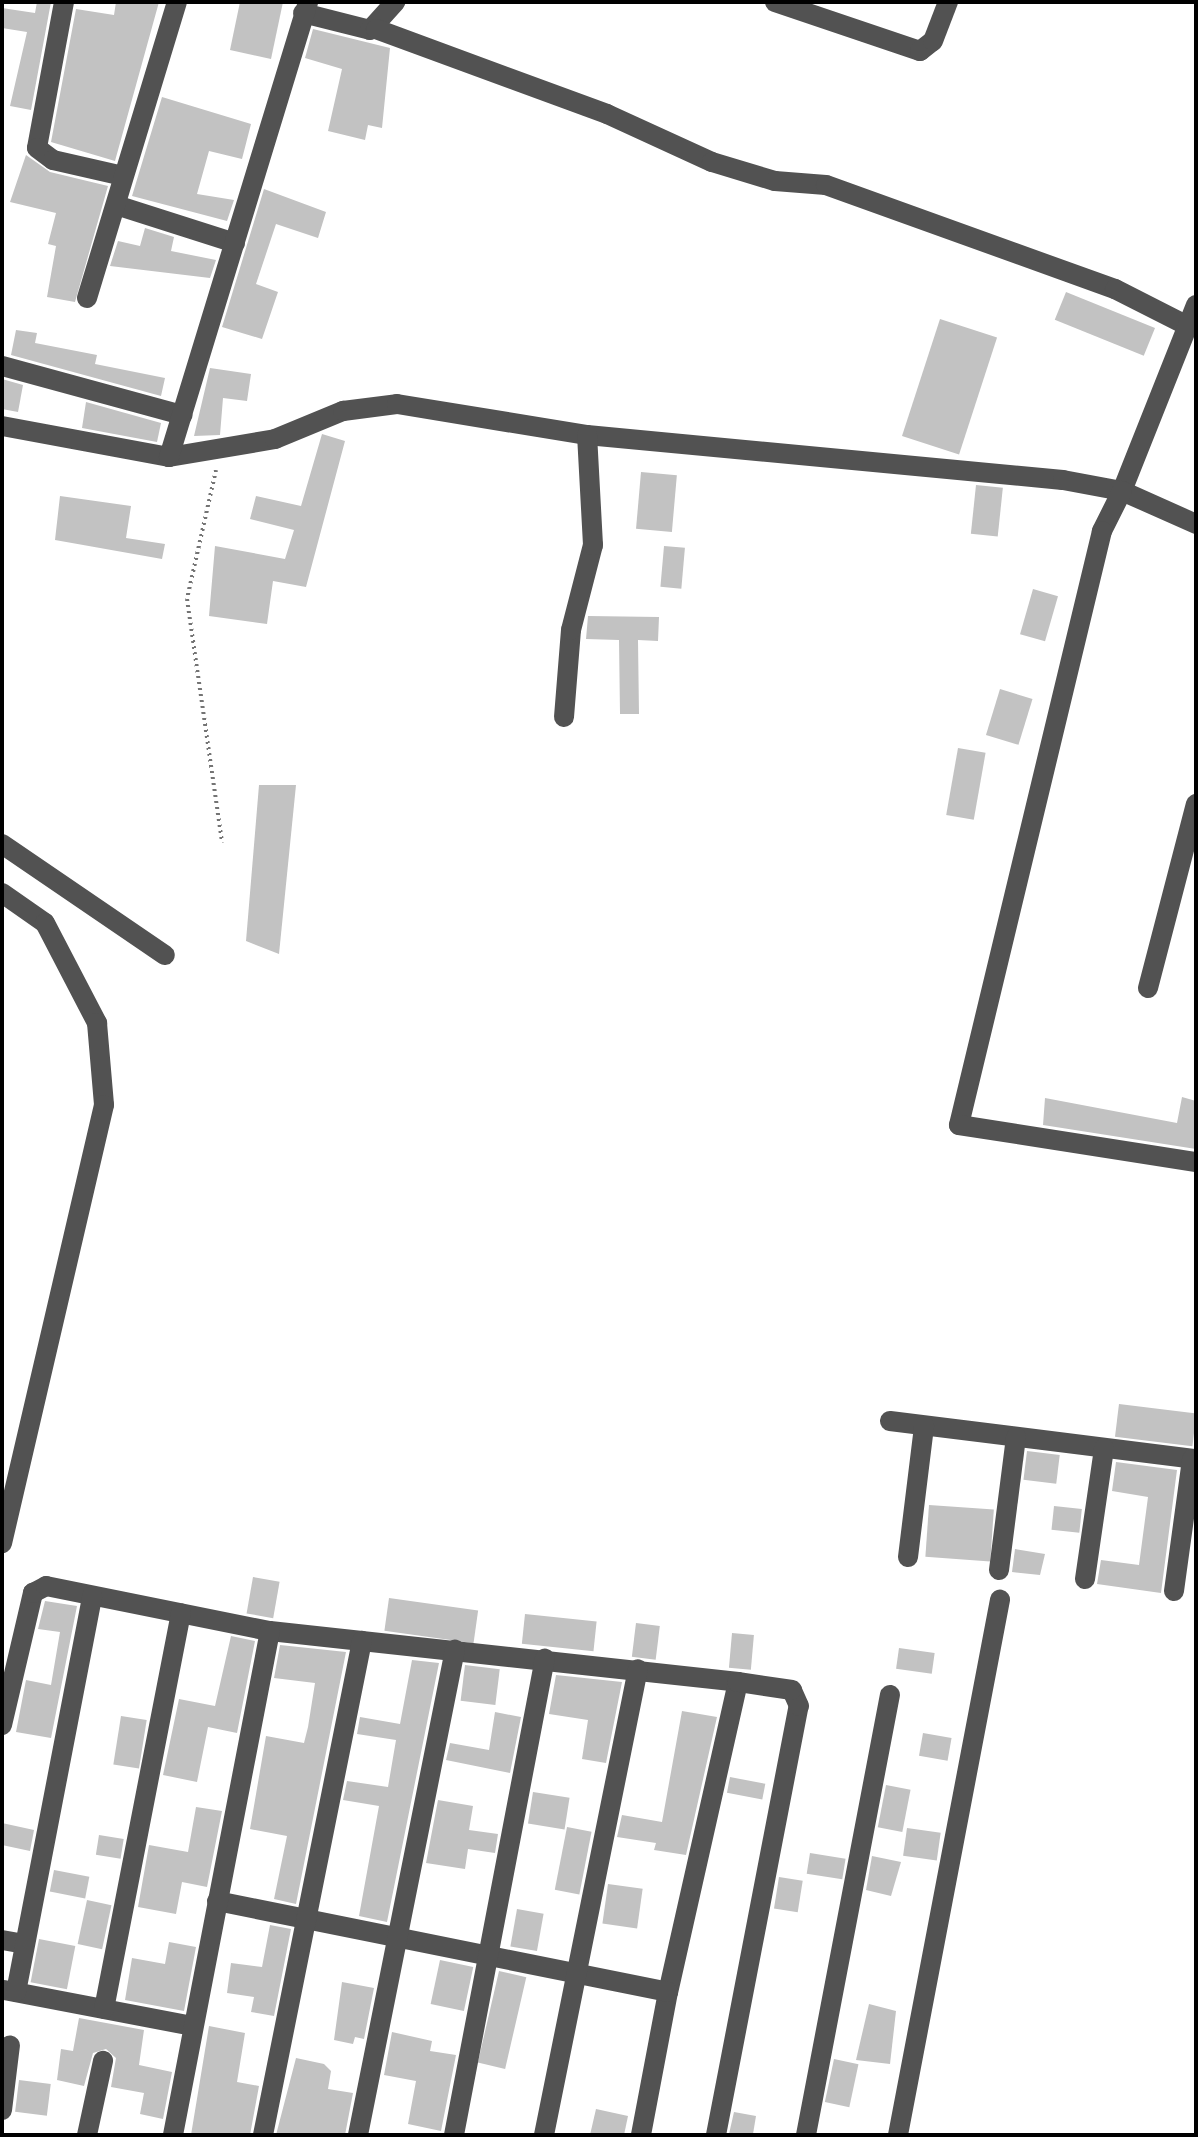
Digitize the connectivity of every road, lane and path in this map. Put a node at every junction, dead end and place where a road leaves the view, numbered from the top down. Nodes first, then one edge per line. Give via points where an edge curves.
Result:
1 (64, 2) edge
2 (177, 2) edge
3 (395, 2) edge
4 (775, 2) edge
5 (948, 2) edge
6 (305, 8) edge
7 (376, 29) junction
8 (123, 176) junction
9 (116, 205) junction
10 (235, 243) junction
11 (87, 298) dead end
12 (1196, 305) edge
13 (1188, 326) junction
14 (2, 366) edge
15 (182, 415) junction
16 (2, 426) edge
17 (587, 435) junction
18 (221, 448) junction
19 (169, 457) junction
20 (1122, 491) junction
21 (1196, 524) edge
22 (564, 717) dead end
23 (1196, 804) edge
24 (222, 843) dead end
25 (2, 844) edge
26 (2, 893) edge
27 (165, 955) dead end
28 (1148, 988) dead end
29 (1196, 1162) edge
30 (890, 1421) dead end
31 (924, 1426) junction
32 (1016, 1437) junction
33 (1104, 1448) junction
34 (1194, 1459) edge
35 (2, 1543) edge
36 (908, 1557) dead end
37 (999, 1570) dead end
38 (1085, 1579) dead end
39 (1174, 1591) dead end
40 (92, 1596) junction
41 (1000, 1600) dead end
42 (181, 1613) junction
43 (270, 1631) junction
44 (362, 1641) junction
45 (455, 1650) junction
46 (545, 1659) junction
47 (638, 1669) junction
48 (738, 1682) junction
49 (890, 1695) dead end
50 (2, 1725) edge
51 (217, 1901) junction
52 (307, 1919) junction
53 (398, 1938) junction
54 (2, 1940) edge
55 (25, 1944) junction
56 (489, 1956) junction
57 (577, 1974) junction
58 (9, 1990) edge
59 (668, 1992) junction
60 (104, 2009) junction
61 (193, 2026) junction
62 (10, 2045) dead end
63 (103, 2061) dead end
64 (2, 2110) edge
65 (87, 2135) edge
66 (173, 2135) edge
67 (263, 2135) edge
68 (358, 2135) edge
69 (454, 2135) edge
70 (544, 2135) edge
71 (641, 2135) edge
72 (716, 2135) edge
73 (806, 2135) edge
74 (898, 2135) edge

1 - 8 street via 37,148 53,160
2 - 8 street
3 - 7 street
4 - 5 street via 920,51 933,41
6 - 7 street via 348,28
6 - 10 street
7 - 13 street via 607,114 712,162 775,181 826,185 1115,289
8 - 9 street
9 - 10 street
9 - 11 street
10 - 15 street
12 - 13 street
13 - 20 street
14 - 15 street
15 - 19 street
16 - 19 street
17 - 18 street via 397,404 343,411 275,439
17 - 20 street via 1063,480
17 - 22 street via 593,545 571,630
18 - 19 street
18 - 24 path via 187,599
20 - 21 street
20 - 29 street via 1102,531 959,1125
23 - 28 street
25 - 27 street
26 - 35 street via 45,923 97,1023 104,1105
30 - 31 street
31 - 32 street
31 - 36 street
32 - 33 street
32 - 37 street
33 - 34 street
33 - 38 street
34 - 39 street
40 - 42 street
40 - 50 street via 46,1586 33,1593
40 - 55 street
41 - 74 street
42 - 43 street
42 - 60 street
43 - 44 street
43 - 51 street
44 - 45 street
44 - 52 street
45 - 46 street
45 - 53 street
46 - 47 street
46 - 56 street
47 - 48 street
47 - 57 street
48 - 59 street
48 - 72 street via 792,1690 799,1706
49 - 73 street
51 - 52 street
51 - 61 street
52 - 53 street
52 - 67 street
53 - 56 street
53 - 68 street
54 - 55 street
55 - 58 street
56 - 57 street
56 - 69 street
57 - 59 street
57 - 70 street
58 - 60 street
59 - 71 street
60 - 61 street
61 - 66 street
62 - 64 street
63 - 65 street

